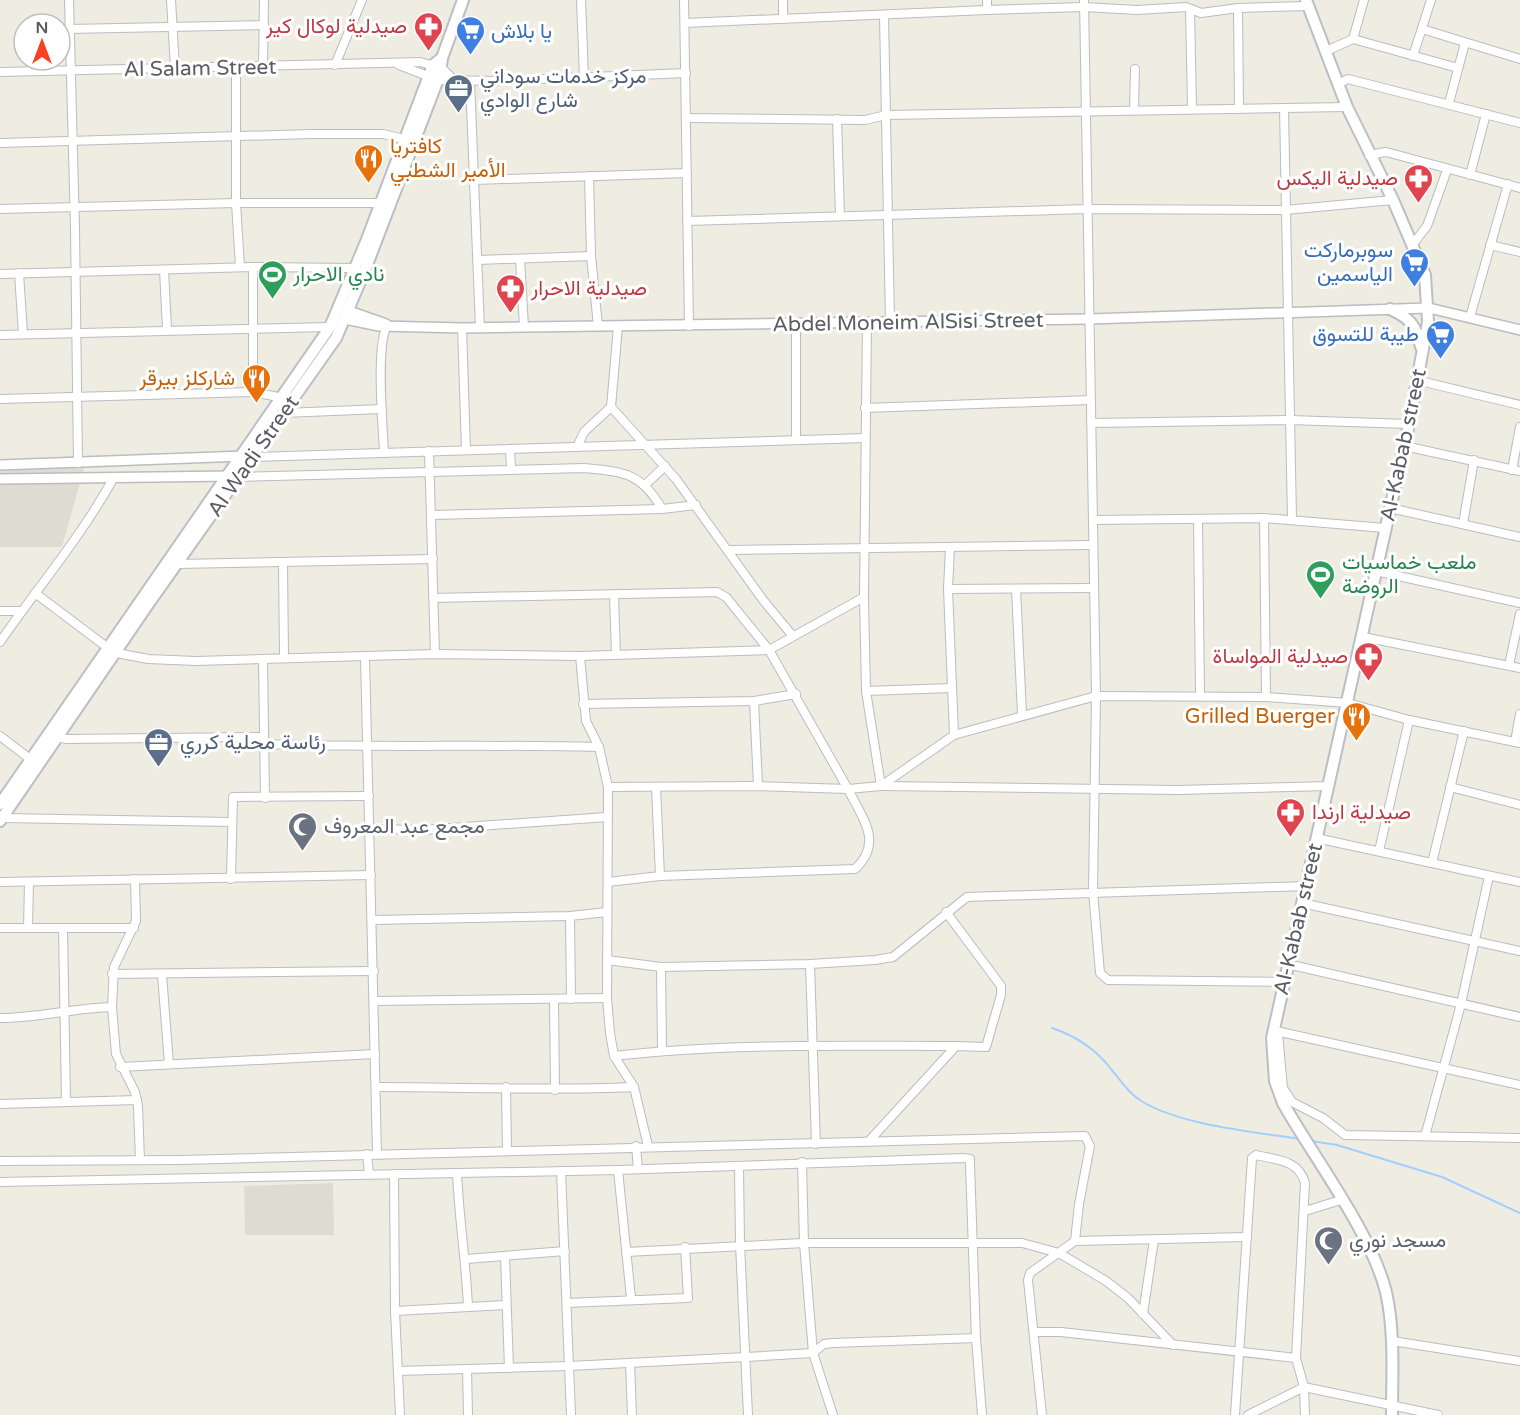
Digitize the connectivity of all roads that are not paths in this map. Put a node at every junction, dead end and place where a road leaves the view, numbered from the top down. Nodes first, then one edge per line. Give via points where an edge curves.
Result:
1 (171, 0) edge
2 (264, 0) edge
3 (357, 0) edge
4 (362, 0) edge
5 (463, 0) edge
6 (581, 0) edge
7 (684, 0) edge
8 (783, 0) edge
9 (987, 0) edge
10 (1364, 0) edge
11 (1431, 0) edge
12 (1307, 3) edge
13 (1084, 4) edge
14 (1187, 5) edge
15 (1238, 8) junction
16 (987, 10) junction
17 (884, 16) junction
18 (783, 19) junction
19 (685, 23) junction
20 (264, 25) junction
21 (171, 26) junction
22 (72, 29) edge
23 (1422, 29) junction
24 (1353, 39) junction
25 (1466, 43) junction
26 (1326, 51) junction
27 (1413, 56) junction
28 (1520, 59) edge
29 (439, 64) junction
30 (335, 65) junction
31 (399, 65) junction
32 (236, 67) junction
33 (263, 67) junction
34 (175, 68) junction
35 (1458, 68) junction
36 (1135, 69) dead end
37 (72, 71) edge
38 (70, 72) edge
39 (686, 73) junction
40 (584, 77) junction
41 (433, 79) junction
42 (453, 79) junction
43 (471, 81) junction
44 (1338, 84) junction
45 (1449, 103) junction
46 (1347, 107) junction
47 (1192, 108) junction
48 (1284, 108) junction
49 (1134, 109) junction
50 (1239, 109) junction
51 (1086, 110) junction
52 (1486, 114) junction
53 (886, 115) junction
54 (686, 118) junction
55 (837, 119) junction
56 (1520, 123) edge
57 (237, 137) junction
58 (404, 139) junction
59 (72, 141) junction
60 (0, 142) edge
61 (1369, 155) junction
62 (1447, 170) junction
63 (687, 173) junction
64 (1470, 175) junction
65 (589, 176) junction
66 (474, 180) junction
67 (1508, 184) junction
68 (1520, 188) edge
69 (1393, 200) junction
70 (237, 203) junction
71 (381, 203) junction
72 (73, 208) junction
73 (0, 209) edge
74 (1087, 209) junction
75 (1285, 210) junction
76 (888, 215) junction
77 (840, 216) junction
78 (687, 221) junction
79 (1413, 244) junction
80 (1490, 245) junction
81 (1520, 252) edge
82 (591, 256) junction
83 (520, 259) junction
84 (478, 260) junction
85 (240, 267) junction
86 (253, 267) junction
87 (356, 268) junction
88 (164, 270) junction
89 (75, 272) junction
90 (19, 273) junction
91 (0, 274) edge
92 (1429, 308) junction
93 (1390, 309) junction
94 (1287, 312) junction
95 (347, 315) junction
96 (1470, 317) junction
97 (1089, 319) junction
98 (867, 322) junction
99 (890, 322) junction
100 (796, 323) junction
101 (388, 325) junction
102 (598, 326) junction
103 (618, 326) junction
104 (689, 326) junction
105 (330, 327) junction
106 (524, 327) junction
107 (462, 328) junction
108 (480, 328) junction
109 (166, 329) junction
110 (254, 329) junction
111 (1520, 330) edge
112 (76, 333) junction
113 (23, 334) junction
114 (0, 335) edge
115 (1422, 351) junction
116 (1416, 380) junction
117 (253, 392) junction
118 (78, 397) junction
119 (283, 398) junction
120 (0, 399) edge
121 (1091, 400) junction
122 (1520, 405) edge
123 (611, 407) junction
124 (865, 408) junction
125 (382, 409) junction
126 (284, 414) junction
127 (1290, 420) junction
128 (1091, 423) junction
129 (1409, 424) junction
130 (1520, 427) edge
131 (865, 438) junction
132 (796, 440) junction
133 (646, 445) junction
134 (1404, 446) junction
135 (577, 447) junction
136 (510, 449) junction
137 (466, 450) junction
138 (429, 451) junction
139 (384, 453) junction
140 (247, 456) junction
141 (1474, 460) junction
142 (78, 463) junction
143 (0, 465) edge
144 (665, 466) junction
145 (511, 468) junction
146 (1516, 470) edge
147 (429, 472) junction
148 (233, 476) junction
149 (114, 477) junction
150 (0, 479) edge
151 (645, 485) junction
152 (696, 505) junction
153 (1390, 508) junction
154 (662, 509) junction
155 (432, 515) junction
156 (1264, 518) junction
157 (1198, 519) junction
158 (1292, 519) junction
159 (1093, 520) junction
160 (1462, 524) junction
161 (1385, 528) junction
162 (1520, 537) edge
163 (1093, 545) junction
164 (950, 547) junction
165 (864, 548) junction
166 (728, 550) junction
167 (433, 559) junction
168 (283, 562) junction
169 (177, 564) junction
170 (1376, 571) junction
171 (1094, 588) junction
172 (1016, 589) junction
173 (948, 590) junction
174 (35, 593) junction
175 (614, 595) junction
176 (864, 597) junction
177 (433, 598) junction
178 (1520, 603) edge
179 (0, 611) edge
180 (21, 611) junction
181 (1520, 614) edge
182 (792, 635) junction
183 (1363, 637) junction
184 (0, 642) edge
185 (112, 650) junction
186 (769, 650) junction
187 (435, 654) junction
188 (616, 654) junction
189 (580, 656) junction
190 (365, 657) junction
191 (284, 658) junction
192 (263, 659) junction
193 (1509, 665) junction
194 (1520, 668) edge
195 (952, 688) junction
196 (866, 691) junction
197 (796, 694) junction
198 (1096, 696) junction
199 (1200, 696) junction
200 (1266, 697) junction
201 (754, 701) junction
202 (1348, 703) junction
203 (583, 704) junction
204 (1022, 714) junction
205 (1520, 714) edge
206 (1409, 720) junction
207 (1464, 731) junction
208 (954, 735) junction
209 (0, 736) edge
210 (53, 736) junction
211 (264, 740) junction
212 (1517, 743) edge
213 (367, 747) junction
214 (599, 747) junction
215 (30, 759) junction
216 (758, 786) junction
217 (881, 786) junction
218 (1329, 786) junction
219 (608, 787) junction
220 (656, 787) junction
221 (1096, 787) junction
222 (1450, 787) junction
223 (848, 789) junction
224 (369, 796) junction
225 (265, 798) junction
226 (0, 804) edge
227 (1520, 805) edge
228 (607, 817) junction
229 (1, 820) edge
230 (232, 822) junction
231 (370, 829) junction
232 (1316, 838) junction
233 (1379, 850) junction
234 (1432, 863) junction
235 (371, 875) junction
236 (660, 876) junction
237 (1489, 876) junction
238 (135, 879) junction
239 (231, 879) junction
240 (0, 882) edge
241 (29, 882) junction
242 (608, 882) junction
243 (1520, 882) edge
244 (1306, 886) junction
245 (1093, 891) junction
246 (1302, 903) junction
247 (607, 912) junction
248 (946, 912) junction
249 (570, 916) junction
250 (373, 920) junction
251 (0, 928) edge
252 (28, 928) junction
253 (63, 928) junction
254 (134, 928) junction
255 (1475, 940) junction
256 (1520, 951) edge
257 (607, 960) junction
258 (810, 964) junction
259 (1287, 964) junction
260 (661, 967) junction
261 (374, 971) junction
262 (112, 974) junction
263 (162, 975) junction
264 (1284, 981) junction
265 (607, 998) junction
266 (554, 999) junction
267 (571, 999) junction
268 (374, 1001) junction
269 (1461, 1004) junction
270 (112, 1007) junction
271 (64, 1011) junction
272 (1520, 1017) edge
273 (0, 1018) edge
274 (1275, 1030) junction
275 (811, 1046) junction
276 (956, 1046) junction
277 (662, 1050) junction
278 (375, 1054) junction
279 (614, 1056) junction
280 (169, 1064) junction
281 (120, 1067) junction
282 (1444, 1069) junction
283 (1520, 1085) edge
284 (376, 1087) junction
285 (506, 1087) junction
286 (634, 1087) junction
287 (555, 1090) junction
288 (137, 1100) junction
289 (66, 1102) junction
290 (0, 1104) edge
291 (1425, 1136) junction
292 (1520, 1138) edge
293 (868, 1141) junction
294 (816, 1144) junction
295 (636, 1146) junction
296 (648, 1146) junction
297 (507, 1150) junction
298 (377, 1153) junction
299 (367, 1154) junction
300 (140, 1160) junction
301 (0, 1161) edge
302 (802, 1162) junction
303 (739, 1166) junction
304 (638, 1169) junction
305 (618, 1170) junction
306 (561, 1171) junction
307 (458, 1173) junction
308 (369, 1174) junction
309 (394, 1174) junction
310 (0, 1182) edge
311 (1341, 1200) junction
312 (1305, 1211) junction
313 (1246, 1237) junction
314 (1154, 1240) junction
315 (974, 1241) junction
316 (1075, 1241) junction
317 (804, 1243) junction
318 (740, 1244) junction
319 (685, 1247) junction
320 (565, 1251) junction
321 (626, 1252) junction
322 (1059, 1253) junction
323 (505, 1257) junction
324 (466, 1259) junction
325 (631, 1298) junction
326 (567, 1303) junction
327 (506, 1305) junction
328 (468, 1307) junction
329 (395, 1311) junction
330 (1143, 1314) junction
331 (1034, 1332) junction
332 (976, 1338) junction
333 (1392, 1341) junction
334 (1173, 1345) junction
335 (1239, 1352) junction
336 (813, 1353) junction
337 (746, 1357) junction
338 (1296, 1358) junction
339 (1520, 1361) edge
340 (630, 1363) junction
341 (569, 1366) junction
342 (509, 1368) junction
343 (467, 1369) junction
344 (398, 1371) junction
345 (1304, 1387) junction
346 (1392, 1410) edge
347 (400, 1415) edge
348 (468, 1415) edge
349 (571, 1415) edge
350 (632, 1415) edge
351 (748, 1415) edge
352 (833, 1415) edge
353 (982, 1415) edge
354 (1042, 1415) edge
355 (1235, 1415) edge
356 (1248, 1415) edge
357 (1305, 1415) edge
358 (1438, 1415) edge

1 - 21 street
2 - 20 street
3 - 4 street
4 - 30 street
5 - 29 main road, Al Wadi Street
6 - 40 street
7 - 19 street
8 - 18 street
9 - 16 street
10 - 24 street
11 - 23 street
12 - 15 street
12 - 26 main road, Al-Kabab street
13 - 14 street via 1137,10
13 - 16 street
13 - 51 street
14 - 15 street via 1201,13
14 - 47 street
15 - 50 street
16 - 17 street
17 - 18 street
17 - 53 street
18 - 19 street
19 - 39 street
20 - 21 street
20 - 33 street
21 - 22 street
21 - 34 street
23 - 25 street
23 - 27 street
24 - 26 street
24 - 27 street
25 - 28 street
25 - 35 street
26 - 44 main road, Al-Kabab street
27 - 35 street
29 - 31 street, Al Salam Street
29 - 41 main road, Al Wadi Street
29 - 42 street
30 - 31 street, Al Salam Street
30 - 33 street, Al Salam Street
31 - 41 street, Al Salam Street
32 - 33 street, Al Salam Street
32 - 34 street, Al Salam Street
32 - 57 street
34 - 37 street, Al Salam Street
35 - 45 street
36 - 49 street
38 - 59 street
39 - 40 street
39 - 54 street
40 - 43 street
41 - 42 street
41 - 58 main road, Al Wadi Street
41 - 95 main road, Al Wadi Street
42 - 43 street
43 - 66 street
44 - 45 street via 1348,79
44 - 46 main road, Al-Kabab street
45 - 52 street
46 - 48 street
46 - 61 main road, Al-Kabab street
47 - 49 street
47 - 50 street
48 - 50 street
48 - 75 street
49 - 51 street
51 - 53 street
51 - 74 street
52 - 56 street
52 - 64 street
53 - 55 street via 865,120
53 - 76 street
54 - 55 street
54 - 63 street
55 - 77 street
57 - 58 street via 364,134
57 - 59 street
57 - 70 street
58 - 71 main road, Al Wadi Street
59 - 60 street
59 - 72 street
61 - 62 street via 1386,152
61 - 69 main road, Al-Kabab street
62 - 64 street
62 - 79 street via 1427,226
63 - 65 street
63 - 78 street
64 - 67 street
65 - 66 street
65 - 82 street
66 - 84 street
67 - 68 street
67 - 80 street
69 - 75 street
69 - 79 main road, Al-Kabab street
70 - 71 street
70 - 72 street
70 - 85 street
71 - 87 main road, Al Wadi Street
72 - 73 street
72 - 89 street
74 - 75 street
74 - 76 street
74 - 97 street
75 - 94 street
76 - 77 street
76 - 99 street
77 - 78 street
78 - 104 street
79 - 92 main road, Al-Kabab street via 1425,275
80 - 81 street
80 - 96 street
82 - 83 street
82 - 102 street
83 - 84 street
83 - 106 street
84 - 108 street
85 - 86 street
85 - 88 street
86 - 87 street
86 - 110 street
87 - 105 main road, Al Wadi Street
88 - 89 street
88 - 109 street
89 - 90 street
89 - 112 street
90 - 91 street
90 - 113 street
92 - 93 street, Abdel Moneim AlSisi Street
92 - 96 street, Abdel Moneim AlSisi Street
92 - 115 main road, Al-Kabab street
93 - 94 street, Abdel Moneim AlSisi Street
93 - 115 main road via 1407,316 1414,324
94 - 97 street, Abdel Moneim AlSisi Street
94 - 127 street
95 - 101 street, Abdel Moneim AlSisi Street via 368,325
95 - 126 main road, Al Wadi Street via 336,338
96 - 111 street, Abdel Moneim AlSisi Street
97 - 99 street, Abdel Moneim AlSisi Street
97 - 121 street
98 - 99 street, Abdel Moneim AlSisi Street
98 - 100 street, Abdel Moneim AlSisi Street
98 - 124 street
100 - 104 street, Abdel Moneim AlSisi Street
100 - 132 street
101 - 107 street, Abdel Moneim AlSisi Street
101 - 125 street via 383,330 380,349
102 - 103 street, Abdel Moneim AlSisi Street
102 - 106 street, Abdel Moneim AlSisi Street
103 - 104 street, Abdel Moneim AlSisi Street
103 - 123 street
105 - 110 street
105 - 119 main road, Al Wadi Street
106 - 108 street, Abdel Moneim AlSisi Street
107 - 108 street, Abdel Moneim AlSisi Street
107 - 137 street
109 - 110 street
109 - 112 street
110 - 117 street
112 - 113 street
112 - 118 street
113 - 114 street
115 - 116 main road, Al-Kabab street
116 - 122 street
116 - 129 main road, Al-Kabab street
117 - 118 street
117 - 119 street
118 - 120 street
118 - 142 street
119 - 140 main road, Al Wadi Street
121 - 124 street
121 - 128 street
123 - 133 street
123 - 135 street via 584,432
124 - 131 street
125 - 126 street
125 - 139 street
126 - 140 main road, Al Wadi Street
127 - 128 street
127 - 129 street
127 - 158 street
128 - 159 street
129 - 134 main road, Al-Kabab street
130 - 146 street
131 - 132 street
131 - 165 street
132 - 133 street
133 - 135 street
133 - 144 street
134 - 141 street
134 - 153 main road, Al-Kabab street
135 - 136 street
136 - 137 street
136 - 145 street
137 - 138 street
138 - 139 street
138 - 147 street
139 - 140 street
140 - 142 street
140 - 148 main road, Al Wadi Street
141 - 146 street
141 - 160 street
142 - 143 street
144 - 151 street
144 - 152 street
145 - 147 street
145 - 151 street via 584,468 628,473
147 - 148 street
147 - 155 street
148 - 149 street
148 - 169 main road, Al Wadi Street
148 - 185 main road, Al Wadi Street
149 - 150 street
149 - 174 street
151 - 154 street
152 - 154 street
152 - 166 street
153 - 160 street
153 - 161 main road, Al-Kabab street
154 - 155 street
155 - 167 street
156 - 157 street
156 - 158 street
156 - 200 street
157 - 159 street
157 - 199 street
158 - 161 street
159 - 163 street
160 - 162 street
161 - 170 main road, Al-Kabab street
163 - 164 street
163 - 171 street
164 - 165 street
164 - 173 street
165 - 166 street
165 - 176 street
166 - 182 street
167 - 168 street
167 - 177 street
168 - 169 street
168 - 191 street
169 - 185 main road, Al Wadi Street
170 - 178 street
170 - 183 main road, Al-Kabab street
171 - 172 street
171 - 198 street
172 - 173 street
172 - 204 street
173 - 195 street
174 - 180 street
174 - 185 street
175 - 177 street
175 - 186 street via 717,592 726,597
175 - 188 street
176 - 182 street
176 - 196 street
177 - 187 street
179 - 180 street
180 - 184 street
181 - 193 street
182 - 186 street
183 - 193 street
183 - 202 main road, Al-Kabab street
185 - 192 street via 147,659
185 - 210 main road, Al Wadi Street
186 - 188 street
186 - 197 street
187 - 189 street
187 - 190 street
188 - 189 street
189 - 203 street
190 - 191 street
190 - 213 street
191 - 192 street
192 - 211 street
193 - 194 street
195 - 196 street
195 - 208 street
196 - 217 street
197 - 201 street
197 - 223 street
198 - 199 street
198 - 204 street
198 - 221 street
199 - 200 street
200 - 202 street
201 - 203 street
201 - 216 street
202 - 206 street
202 - 218 main road, Al-Kabab street
203 - 214 street via 586,721
204 - 208 street
205 - 212 street
206 - 207 street
206 - 233 street
207 - 212 street
207 - 222 street
208 - 217 street
209 - 215 street
210 - 211 street
210 - 215 main road, Al Wadi Street
210 - 229 main road, Al Wadi Street
211 - 213 street
211 - 225 street
213 - 214 street
213 - 224 street
214 - 219 street
215 - 226 main road, Al Wadi Street
216 - 220 street
216 - 223 street
217 - 221 street
217 - 223 street
218 - 221 street via 1178,790
218 - 232 main road, Al-Kabab street
219 - 220 street
219 - 228 street
220 - 236 street
221 - 245 street
222 - 227 street
222 - 234 street
223 - 236 street via 870,835 866,859 855,868
224 - 225 street
224 - 231 street
225 - 230 street via 233,797
228 - 231 street via 423,830
228 - 242 street
229 - 230 street
230 - 239 street
231 - 235 street
232 - 233 street
232 - 244 main road, Al-Kabab street
233 - 234 street
234 - 237 street
235 - 239 street
235 - 250 street
236 - 242 street
237 - 243 street
237 - 255 street
238 - 239 street
238 - 241 street
238 - 254 street
240 - 241 street
241 - 252 street
242 - 247 street
244 - 245 street
244 - 246 main road, Al-Kabab street
245 - 248 street via 967,897
245 - 264 street via 1103,978
246 - 255 street
246 - 259 main road, Al-Kabab street
247 - 249 street
247 - 257 street
248 - 258 street via 893,957
248 - 276 street via 1002,991 986,1047
249 - 250 street
249 - 267 street
250 - 261 street
251 - 252 street
252 - 253 street
253 - 254 street
253 - 271 street
254 - 262 street
255 - 256 street
255 - 269 street
257 - 260 street
257 - 265 street
258 - 260 street
258 - 275 street
259 - 264 main road, Al-Kabab street
259 - 269 street
260 - 277 street
261 - 263 street
261 - 268 street
262 - 263 street
262 - 270 street
263 - 280 street
264 - 274 main road, Al-Kabab street
265 - 267 street
265 - 279 street
266 - 267 street
266 - 268 street
266 - 287 street
268 - 278 street
269 - 272 street
269 - 282 street
270 - 271 street
270 - 281 street via 114,1047
271 - 273 street
271 - 289 street
274 - 282 street
274 - 291 street via 1283,1088 1292,1102 1346,1135
274 - 311 main road, Al-Kabab street via 1275,1081 1290,1116
275 - 276 street
275 - 277 street
275 - 294 street
276 - 293 street
277 - 279 street
278 - 280 street
278 - 284 street
279 - 286 street
280 - 281 street
281 - 288 street
282 - 283 street
282 - 291 street
284 - 285 street
284 - 298 street
285 - 287 street
285 - 297 street
286 - 287 street
286 - 296 street
288 - 289 street
288 - 300 street
289 - 290 street
291 - 292 street
293 - 294 street
293 - 316 street via 1085,1136 1090,1146
294 - 296 street
295 - 296 street
295 - 297 street
295 - 304 street
297 - 298 street
298 - 299 street
299 - 300 street
299 - 308 street
300 - 301 street
302 - 303 street
302 - 315 street via 969,1159
302 - 317 street
303 - 304 street
303 - 318 street
304 - 305 street
305 - 306 street
305 - 321 street
306 - 307 street
306 - 320 street
307 - 309 street
307 - 324 street via 459,1222
308 - 309 street
308 - 310 street
309 - 329 street
311 - 312 street
311 - 333 main road, Al-Kabab street via 1377,1266 1385,1290
312 - 313 street via 1302,1170 1253,1156
312 - 338 street
313 - 314 street
313 - 335 street
314 - 316 street
314 - 330 street
315 - 317 street
315 - 322 street via 1022,1243
315 - 332 street
316 - 322 street
317 - 318 street
317 - 336 street
318 - 319 street
318 - 337 street
319 - 321 street
319 - 325 street via 688,1298
320 - 323 street
320 - 326 street
321 - 325 street
322 - 330 street via 1106,1281
322 - 331 street via 1028,1276
323 - 324 street
323 - 327 street
324 - 328 street
325 - 326 street
326 - 341 street
327 - 328 street
327 - 342 street
328 - 329 street
329 - 344 street
330 - 334 street
331 - 334 street
331 - 354 street
332 - 336 street via 833,1343 824,1344
332 - 353 street
333 - 339 street
333 - 346 main road, Al-Kabab street
334 - 335 street
335 - 338 street
335 - 355 street
336 - 337 street
336 - 352 street
337 - 340 street
337 - 351 street
338 - 345 street
340 - 341 street
340 - 350 street
341 - 342 street
341 - 349 street
342 - 343 street
343 - 344 street
343 - 348 street
344 - 347 street
345 - 346 street
345 - 356 street
345 - 357 street
346 - 358 street

